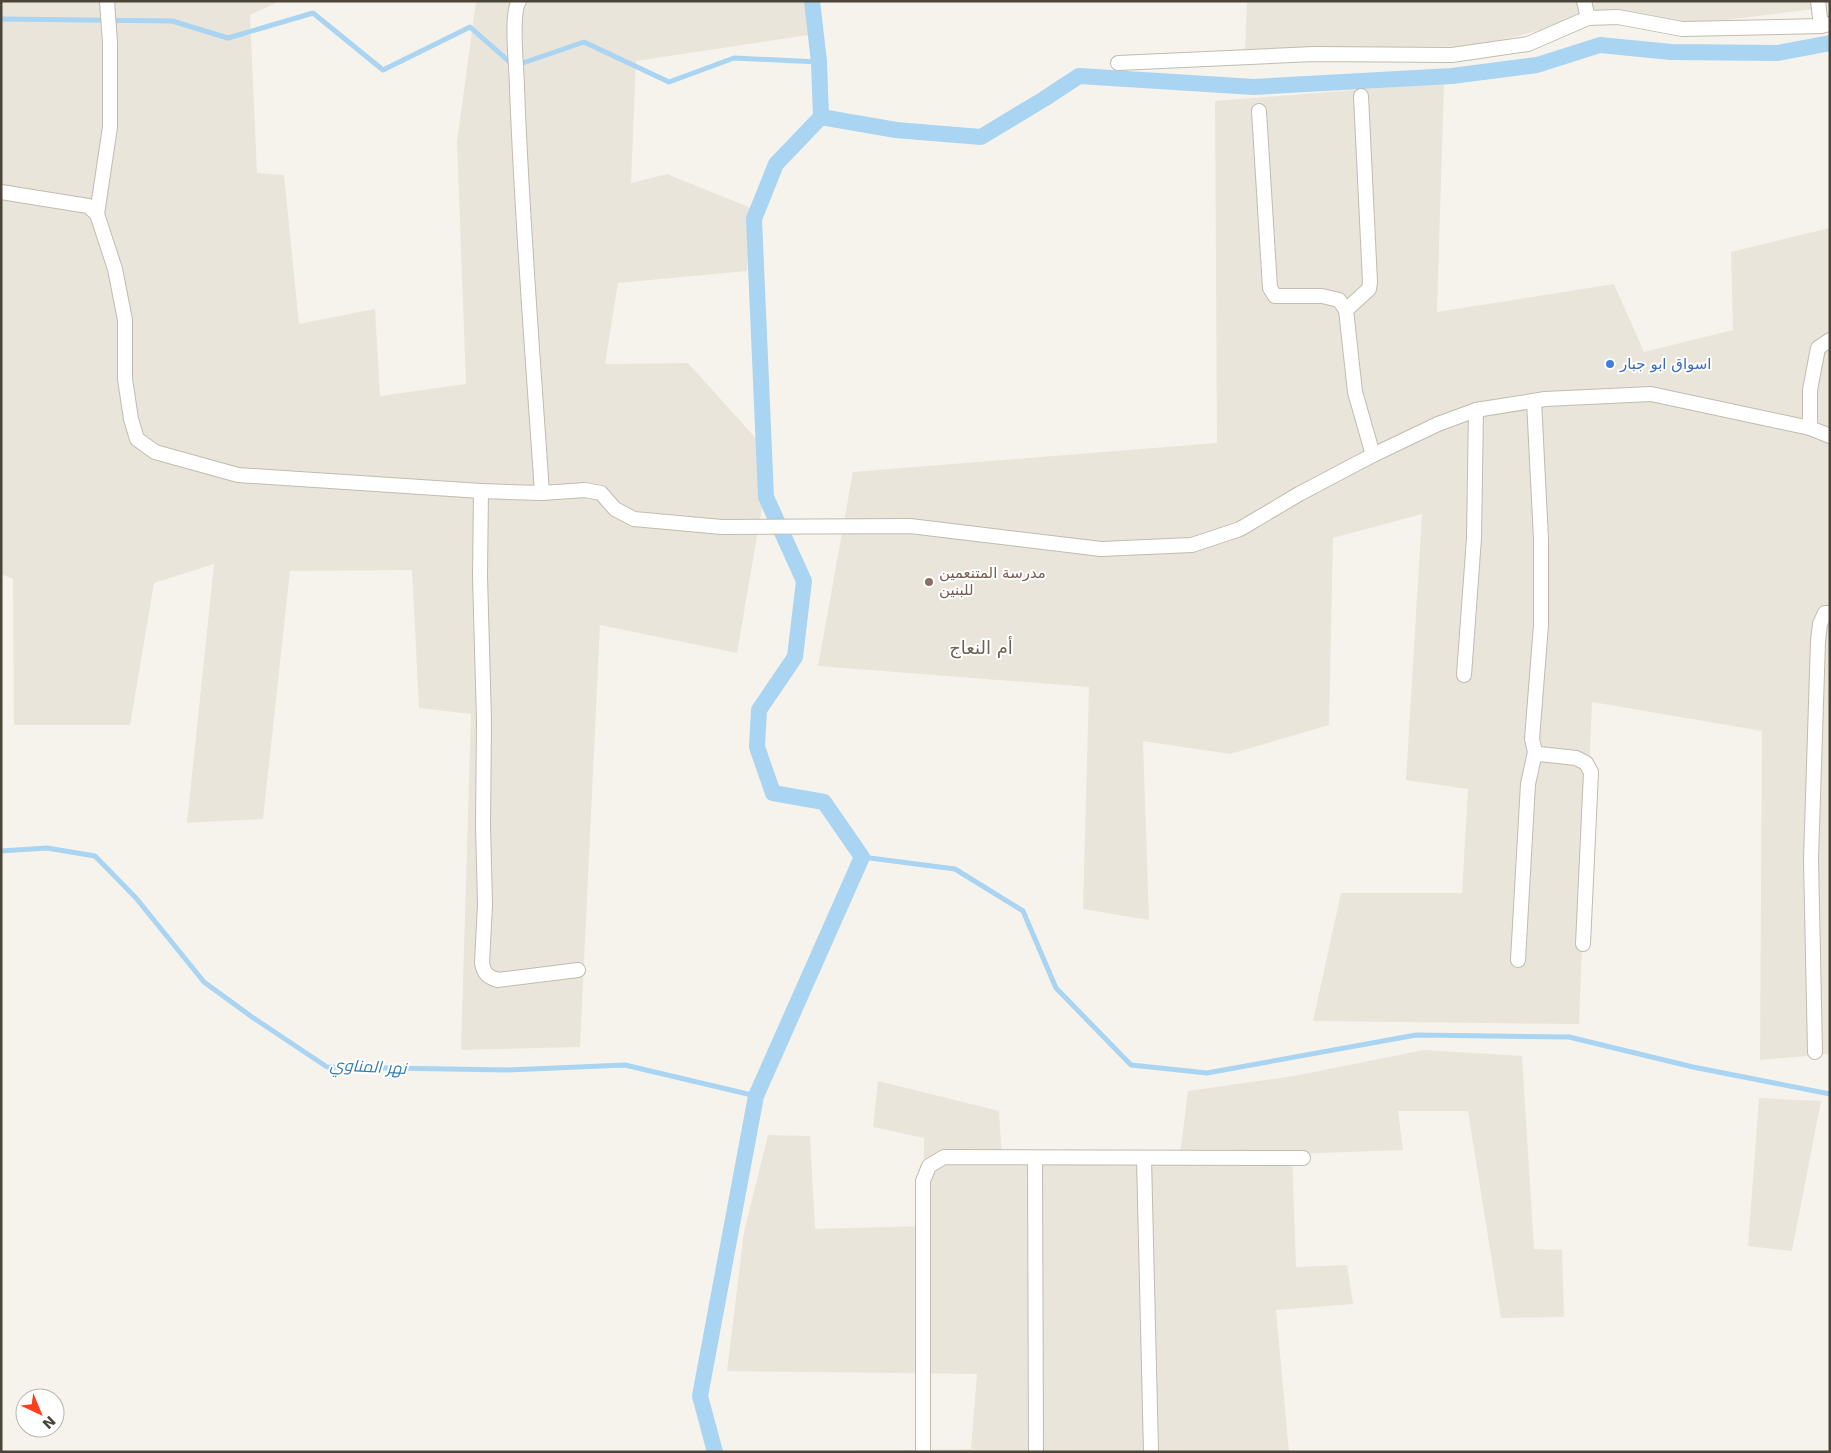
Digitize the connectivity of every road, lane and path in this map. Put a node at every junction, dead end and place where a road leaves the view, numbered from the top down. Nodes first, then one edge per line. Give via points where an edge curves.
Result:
1 (519, 1) edge
2 (1584, 1) edge
3 (1818, 1) edge
4 (107, 6) edge
5 (1588, 18) junction
6 (1825, 25) edge
7 (1118, 63) dead end
8 (1361, 96) dead end
9 (1259, 111) dead end
10 (1, 192) edge
11 (97, 214) junction
12 (1346, 310) junction
13 (1830, 340) edge
14 (1534, 401) junction
15 (1476, 410) junction
16 (1810, 428) junction
17 (1830, 436) edge
18 (1373, 455) junction
19 (481, 492) junction
20 (542, 493) junction
21 (1830, 613) edge
22 (1464, 675) dead end
23 (1535, 752) junction
24 (1583, 944) dead end
25 (1518, 960) dead end
26 (578, 970) dead end
27 (1815, 1052) dead end
28 (1035, 1158) junction
29 (1144, 1158) junction
30 (1304, 1158) dead end
31 (923, 1452) edge
32 (1036, 1452) edge
33 (1151, 1452) edge

1 - 20 street via 515,14 515,46 522,201
2 - 5 street
3 - 6 street
4 - 11 street via 110,127
5 - 6 street via 1618,17 1682,29
5 - 7 street via 1528,44 1452,55 1313,54
8 - 12 street via 1370,282 1368,290
9 - 12 street via 1270,288 1275,296 1322,296 1339,300
10 - 11 street via 88,206
11 - 19 street via 115,269 125,320 125,379 137,439 155,452 238,475
12 - 18 street via 1354,392
13 - 16 street via 1818,348 1810,390
14 - 15 street
14 - 16 street via 1651,394
14 - 23 street via 1541,539 1540,625 1532,739
15 - 18 street
15 - 22 street via 1474,538
16 - 17 street
18 - 20 street via 1240,529 1192,545 1110,549 910,526 722,527 634,519 615,509 601,493 585,490
19 - 20 street
19 - 26 street via 485,905 482,963 484,972 498,980
21 - 27 street via 1826,613 1820,624 1818,651 1811,859
23 - 24 street via 1576,758 1586,762 1591,772
23 - 25 street via 1528,784
28 - 29 street
28 - 31 street via 944,1157 929,1166 923,1181
28 - 32 street
29 - 30 street
29 - 33 street

